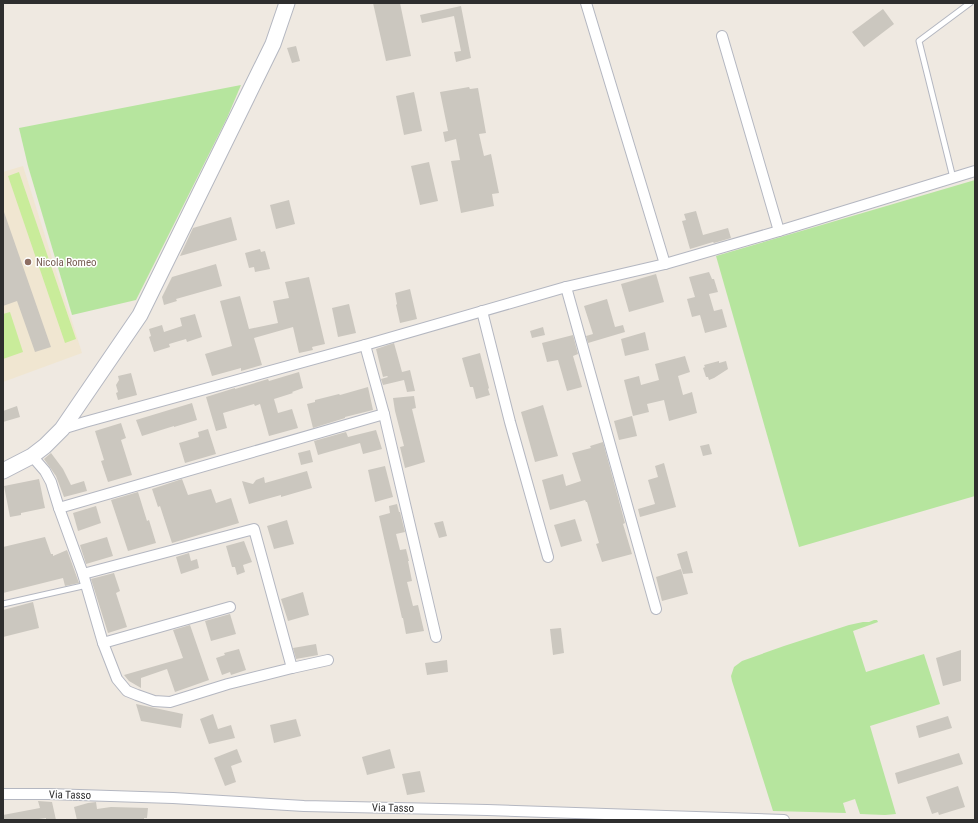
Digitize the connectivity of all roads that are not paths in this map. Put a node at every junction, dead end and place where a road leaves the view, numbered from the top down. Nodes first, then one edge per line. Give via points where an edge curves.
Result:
1 (287, 3) edge
2 (586, 3) edge
3 (970, 3) edge
4 (722, 36) dead end
5 (975, 171) edge
6 (953, 178) junction
7 (779, 231) junction
8 (665, 264) junction
9 (566, 287) junction
10 (482, 311) junction
11 (365, 345) junction
12 (384, 414) junction
13 (62, 429) junction
14 (32, 456) junction
15 (3, 471) edge
16 (59, 508) junction
17 (548, 557) dead end
18 (83, 574) junction
19 (87, 585) junction
20 (3, 604) edge
21 (230, 608) dead end
22 (656, 609) dead end
23 (436, 637) dead end
24 (103, 643) junction
25 (328, 660) dead end
26 (292, 668) junction
27 (3, 794) edge
28 (784, 820) edge

1 - 13 street via 274,44 140,316
2 - 8 street
3 - 6 lane via 919,41
4 - 7 street
5 - 6 street
6 - 7 street
7 - 8 street
8 - 9 street
9 - 10 street
9 - 22 street
10 - 11 street
10 - 17 street
11 - 12 street
11 - 13 street
12 - 16 street
12 - 23 street
13 - 14 street
14 - 15 street
14 - 16 street via 51,482
16 - 18 street
18 - 19 street
18 - 26 street via 254,529
19 - 20 lane
19 - 24 street
21 - 24 street
24 - 26 street via 117,679 128,691 154,701 170,702
25 - 26 street
27 - 28 street, Via Tasso

